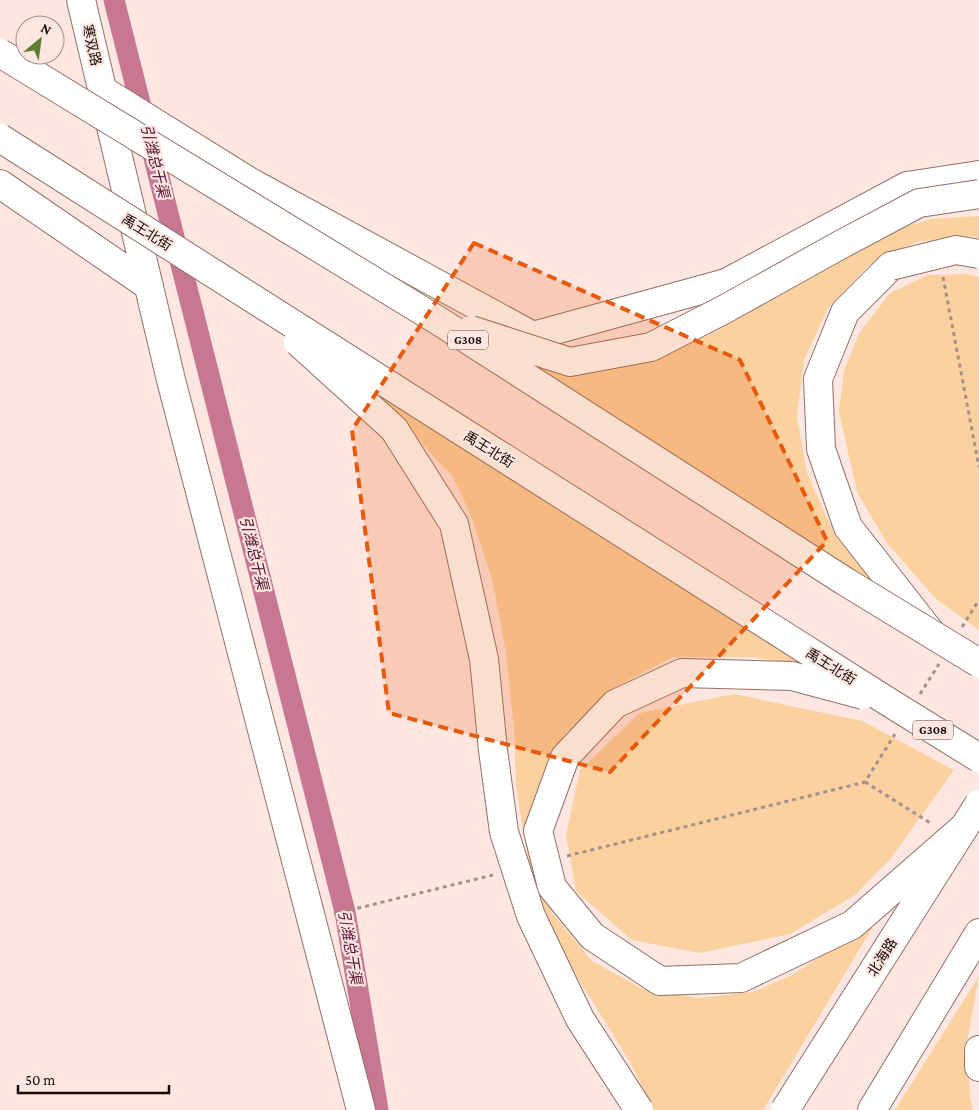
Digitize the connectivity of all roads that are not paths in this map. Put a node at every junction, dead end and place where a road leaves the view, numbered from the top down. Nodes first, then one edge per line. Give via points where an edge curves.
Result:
1 (81, 0) edge
2 (0, 53) edge
3 (103, 90) junction
4 (0, 138) edge
5 (979, 175) edge
6 (0, 184) edge
7 (979, 194) edge
8 (979, 254) edge
9 (149, 286) junction
10 (239, 290) junction
11 (434, 318) junction
12 (944, 641) junction
13 (979, 663) edge
14 (887, 701) junction
15 (979, 758) edge
16 (979, 804) edge
17 (951, 828) junction
18 (979, 933) edge
19 (979, 1050) edge
20 (979, 1066) edge
21 (362, 1110) edge
22 (639, 1110) edge
23 (785, 1110) edge
24 (872, 1110) edge

1 - 3 main road, 寒双路
2 - 11 main road, G308, bridge
3 - 5 main road via 250,182 533,336 726,283 907,186
3 - 9 main road, 寒双路
4 - 10 main road, 禹王北街 / G308, bridge
6 - 9 main road
7 - 11 main road, bridge via 919,203 651,347 570,362
8 - 12 main road, bridge via 956,250 891,266 845,312 818,379 821,449 848,527
9 - 21 main road, 寒双路
10 - 14 main road, 禹王北街 / G308, bridge
10 - 22 main road, bridge via 394,429 454,524 484,660 504,832 531,916 580,1019
11 - 12 main road, G308, bridge via 846,582
12 - 13 main road, G308, bridge
14 - 15 main road, 禹王北街 / G308, bridge
14 - 17 main road, bridge via 792,676 682,672 615,704 565,757 538,831 552,887 592,936 660,981 741,978 852,925
16 - 17 main road, 北海路, bridge
17 - 23 main road, 北海路, bridge
18 - 24 main road
19 - 20 main road

